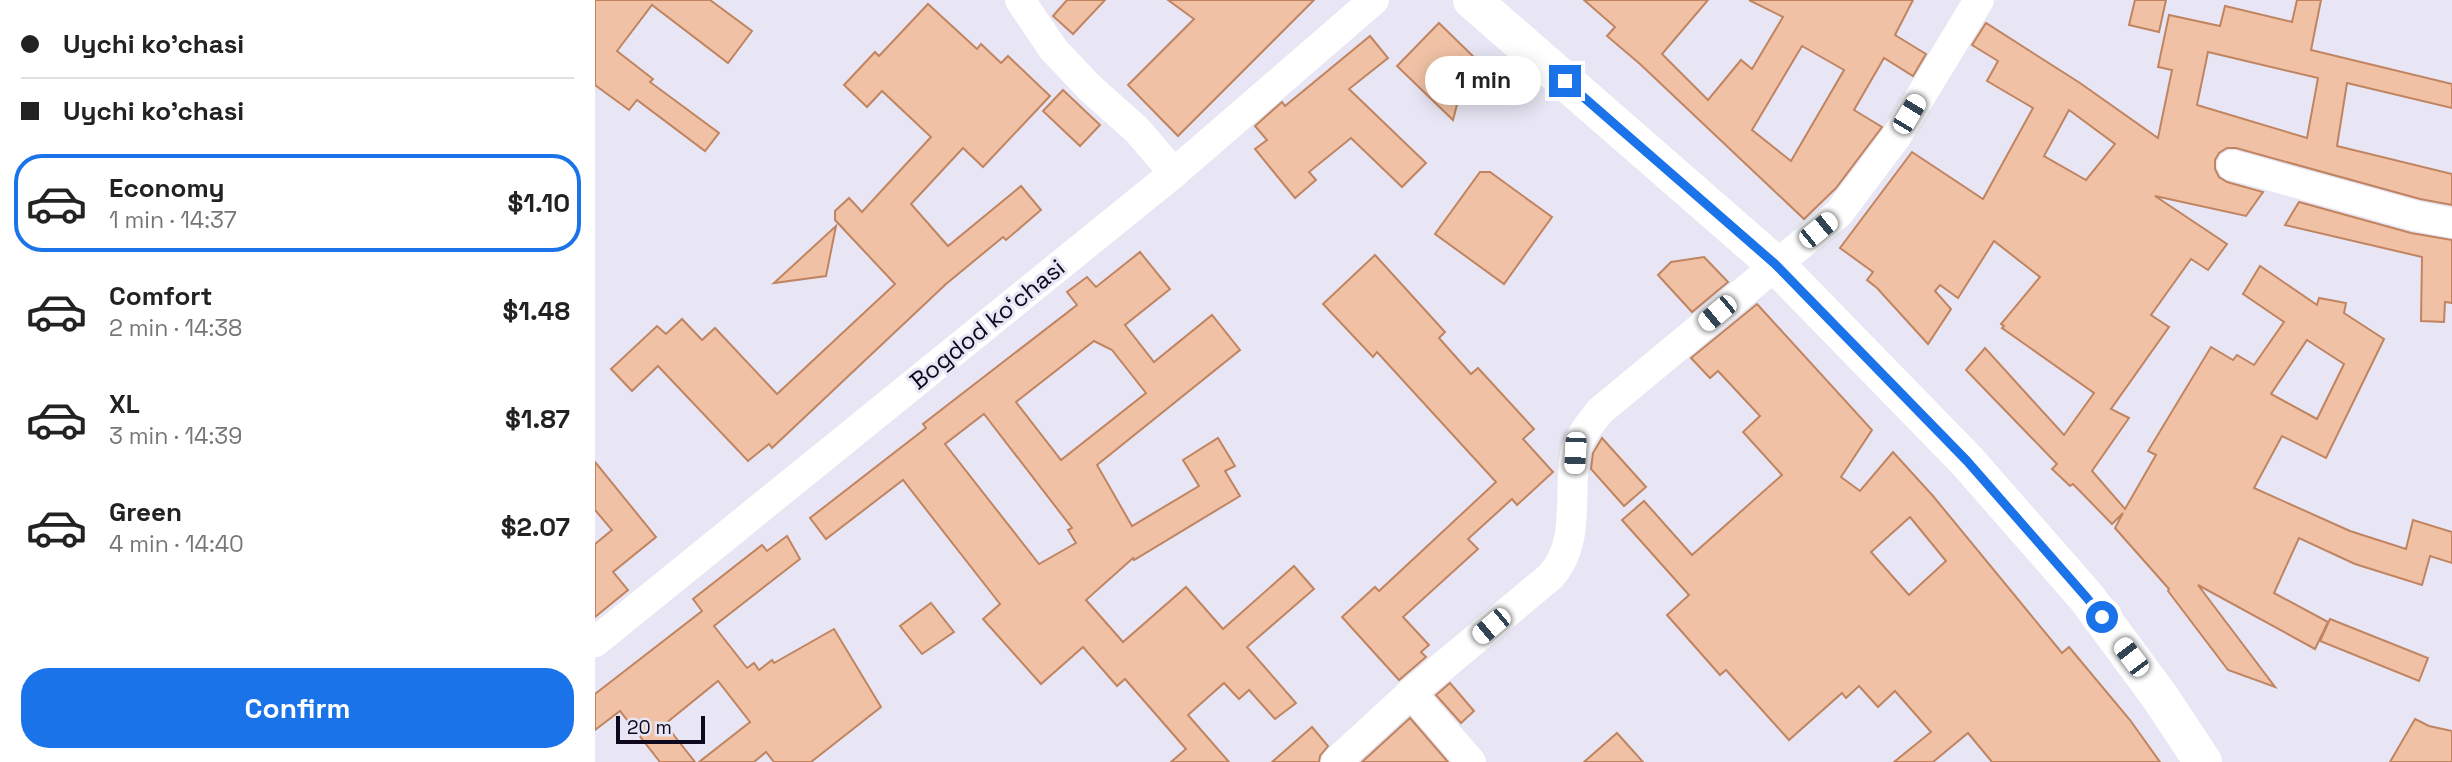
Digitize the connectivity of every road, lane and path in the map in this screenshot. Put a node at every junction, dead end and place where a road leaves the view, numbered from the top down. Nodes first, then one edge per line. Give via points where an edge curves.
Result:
1 (1020, 0) edge
2 (1374, 0) edge
3 (1979, 0) edge
4 (1480, 3) edge
5 (2232, 165) dead end
6 (1174, 173) junction
7 (2452, 223) edge
8 (1775, 264) junction
9 (598, 633) edge
10 (1411, 693) junction
11 (1336, 762) edge
12 (1471, 762) edge
13 (2203, 762) edge

1 - 6 street via 1053,49 1137,130
2 - 6 street, Bogdod koʻchasi
3 - 8 street via 1896,137 1839,213
4 - 8 main road
5 - 7 street
6 - 9 street, Bogdod koʻchasi
8 - 10 street via 1600,411 1575,453 1570,536 1559,567
8 - 13 main road via 1967,461 2087,598
10 - 11 street
10 - 12 street

